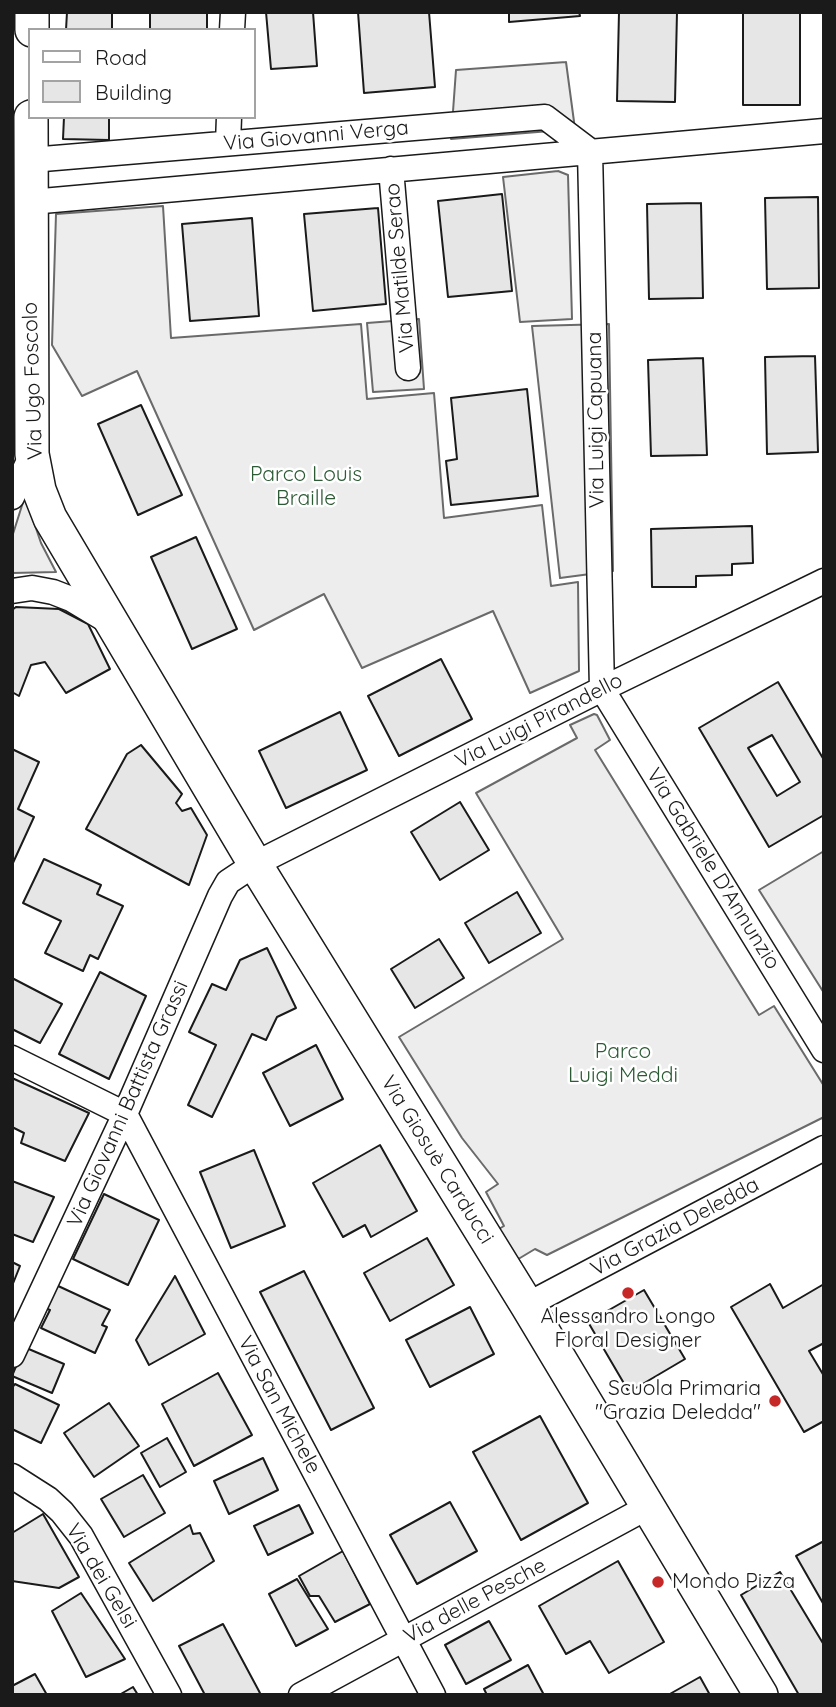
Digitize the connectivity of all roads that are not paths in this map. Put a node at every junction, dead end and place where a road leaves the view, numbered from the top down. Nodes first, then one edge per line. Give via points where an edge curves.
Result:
1 (31, 119) edge
2 (229, 119) edge
3 (824, 131) edge
4 (228, 143) junction
5 (590, 150) junction
6 (31, 160) junction
7 (391, 169) junction
8 (32, 202) junction
9 (22, 239) edge
10 (408, 368) dead end
11 (32, 454) junction
12 (12, 497) edge
13 (824, 582) edge
14 (12, 591) edge
15 (115, 625) junction
16 (602, 689) junction
17 (255, 863) junction
18 (824, 1050) edge
19 (12, 1058) edge
20 (125, 1114) junction
21 (824, 1148) edge
22 (527, 1305) junction
23 (12, 1355) edge
24 (12, 1476) edge
25 (648, 1507) junction
26 (403, 1640) junction
27 (169, 1695) edge
28 (301, 1695) edge
29 (433, 1695) edge
30 (761, 1695) edge

1 - 6 street, Via Ugo Foscolo
2 - 4 street
3 - 5 street, Via Giovanni Verga
4 - 5 street, Via Giovanni Verga via 545,117
4 - 6 street, Via Giovanni Verga
5 - 7 street, Via Giovanni Verga
5 - 16 street, Via Luigi Capuana
6 - 8 street, Via Ugo Foscolo
7 - 8 street, Via Giovanni Verga
7 - 10 street, Via Matilde Serao
8 - 9 street, Via Ugo Foscolo
9 - 11 street, Via Ugo Foscolo
11 - 12 street
11 - 15 street, Via Ugo Foscolo via 50,518
13 - 16 street, Via Luigi Pirandello
14 - 15 street via 33,588 53,592
15 - 17 street, Via Giosuè Carducci
16 - 17 street, Via Luigi Pirandello
16 - 18 street, Via Gabriele D'Annunzio
17 - 20 street, Via Giovanni Battista Grassi via 228,882 220,896
17 - 22 street, Via Giosuè Carducci
19 - 20 street
20 - 23 street, Via Giovanni Battista Grassi
20 - 26 street, Via San Michele
21 - 22 street, Via Grazia Deledda
22 - 25 street, Via Giosuè Carducci
24 - 27 street, Via dei Gelsi via 48,1499 81,1536
25 - 26 street, Via delle Pesche
25 - 30 street, Via Giosuè Carducci
26 - 28 street, Via delle Pesche
26 - 29 street, Via San Michele

